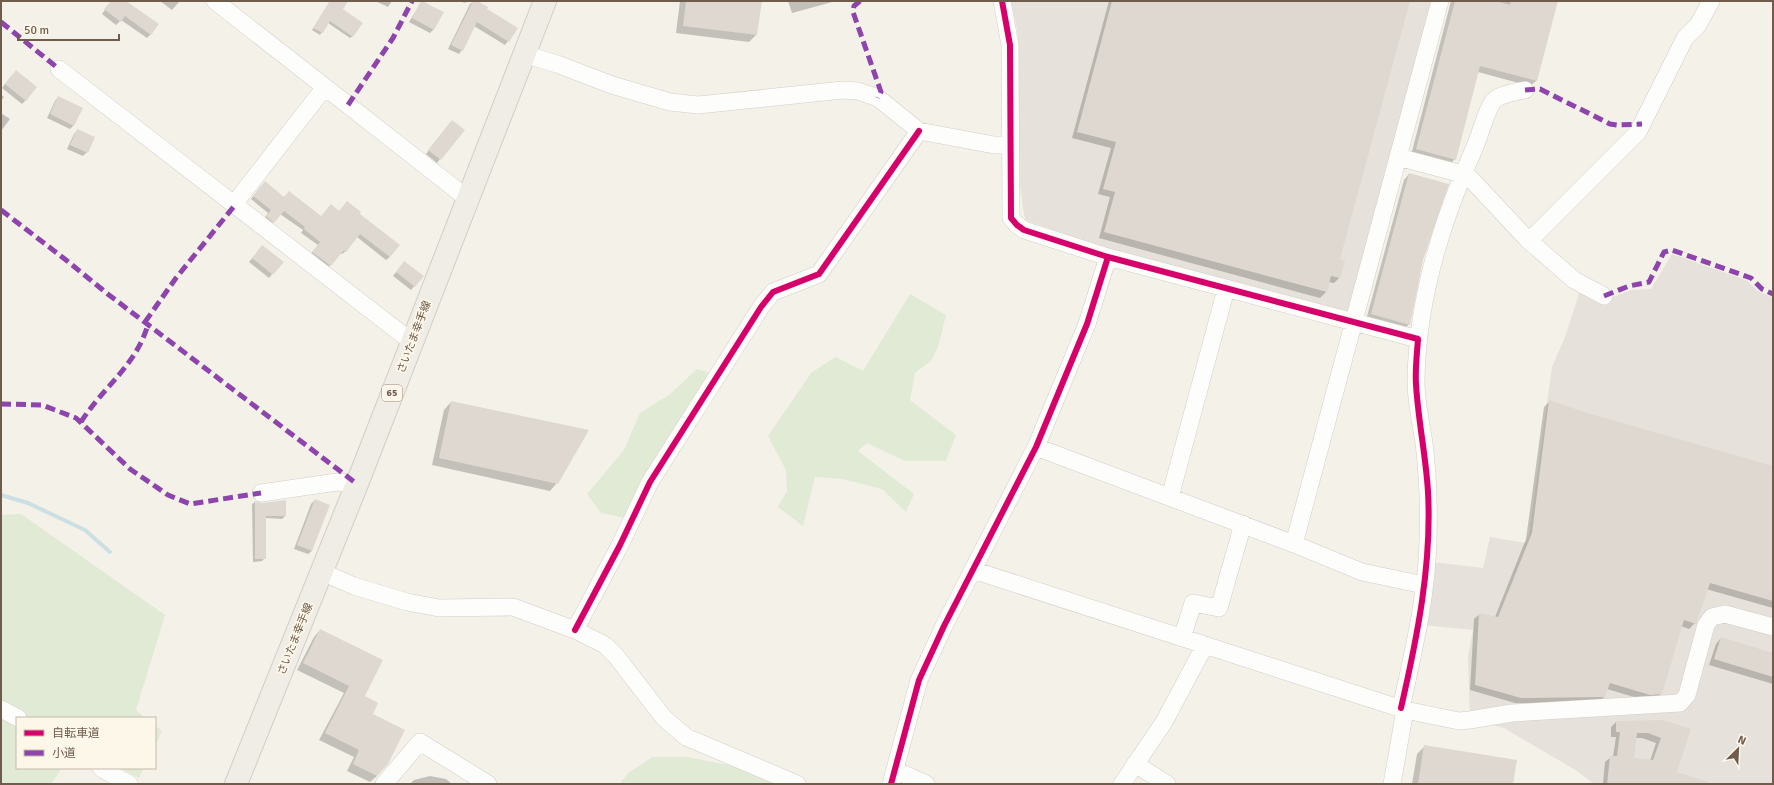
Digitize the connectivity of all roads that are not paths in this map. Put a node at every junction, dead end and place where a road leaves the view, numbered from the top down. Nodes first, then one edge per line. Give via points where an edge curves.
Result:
1 (215, 1) edge
2 (545, 1) edge
3 (1002, 1) edge
4 (1440, 1) edge
5 (1711, 1) edge
6 (524, 54) junction
7 (59, 69) dead end
8 (325, 87) junction
9 (1525, 90) dead end
10 (919, 131) junction
11 (1010, 145) junction
12 (1398, 157) junction
13 (1462, 174) junction
14 (468, 199) junction
15 (234, 204) junction
16 (1529, 241) junction
17 (1108, 257) junction
18 (1226, 289) junction
19 (1604, 296) dead end
20 (1352, 322) junction
21 (1418, 339) junction
22 (412, 342) junction
23 (1036, 447) junction
24 (356, 484) junction
25 (261, 493) dead end
26 (1170, 497) junction
27 (1244, 524) junction
28 (1294, 544) junction
29 (973, 570) junction
30 (322, 572) junction
31 (1424, 585) junction
32 (1773, 627) edge
33 (575, 630) junction
34 (1182, 638) junction
35 (1205, 645) junction
36 (1, 709) edge
37 (1403, 709) junction
38 (16, 717) edge
39 (1135, 764) junction
40 (103, 769) edge
41 (893, 777) edge
42 (129, 784) edge
43 (236, 784) edge
44 (384, 784) edge
45 (488, 784) edge
46 (797, 784) edge
47 (926, 784) edge
48 (1122, 784) edge
49 (1168, 784) edge
50 (1392, 784) edge

1 - 8 street
2 - 6 main road, さいたま幸手線 / 65
3 - 11 street via 1010,44
4 - 12 street
5 - 16 street via 1698,25 1685,38 1638,132
6 - 10 street via 670,102 698,105 843,90 858,91 868,93 886,103
6 - 14 main road, さいたま幸手線 / 65
7 - 15 street
8 - 14 street
8 - 15 street
9 - 13 street via 1499,97 1492,102
10 - 11 street
10 - 33 street via 819,274 773,292 761,307 650,482
11 - 17 street via 1011,218 1017,225 1024,230
12 - 13 street
12 - 20 street
13 - 16 street via 1471,179
13 - 21 street via 1447,215 1422,305
14 - 22 main road, さいたま幸手線 / 65
15 - 22 street
16 - 19 street via 1574,280
17 - 18 street
17 - 23 street via 1087,324
18 - 20 street
18 - 26 street
20 - 21 street
20 - 28 street
21 - 31 street via 1416,384 1428,493 1428,540
22 - 24 main road, さいたま幸手線 / 65
23 - 26 street
23 - 29 street
24 - 25 street via 337,482
24 - 30 main road, さいたま幸手線 / 65
26 - 27 street
27 - 28 street
27 - 34 street via 1219,608 1194,603
28 - 31 street via 1362,572
29 - 34 street
29 - 41 street via 919,680
30 - 33 street via 354,586 407,602 438,608 513,607
30 - 43 main road, さいたま幸手線 / 65
31 - 37 street
32 - 37 street via 1725,614 1712,617 1706,625 1687,695 1680,703 1512,713 1470,720 1444,718
33 - 46 street via 605,646 616,656 664,718 686,737
34 - 35 street
35 - 37 street
35 - 39 street via 1164,722
36 - 38 street
37 - 50 street
39 - 48 street
39 - 49 street
40 - 42 street
41 - 47 street
44 - 45 street via 420,742

